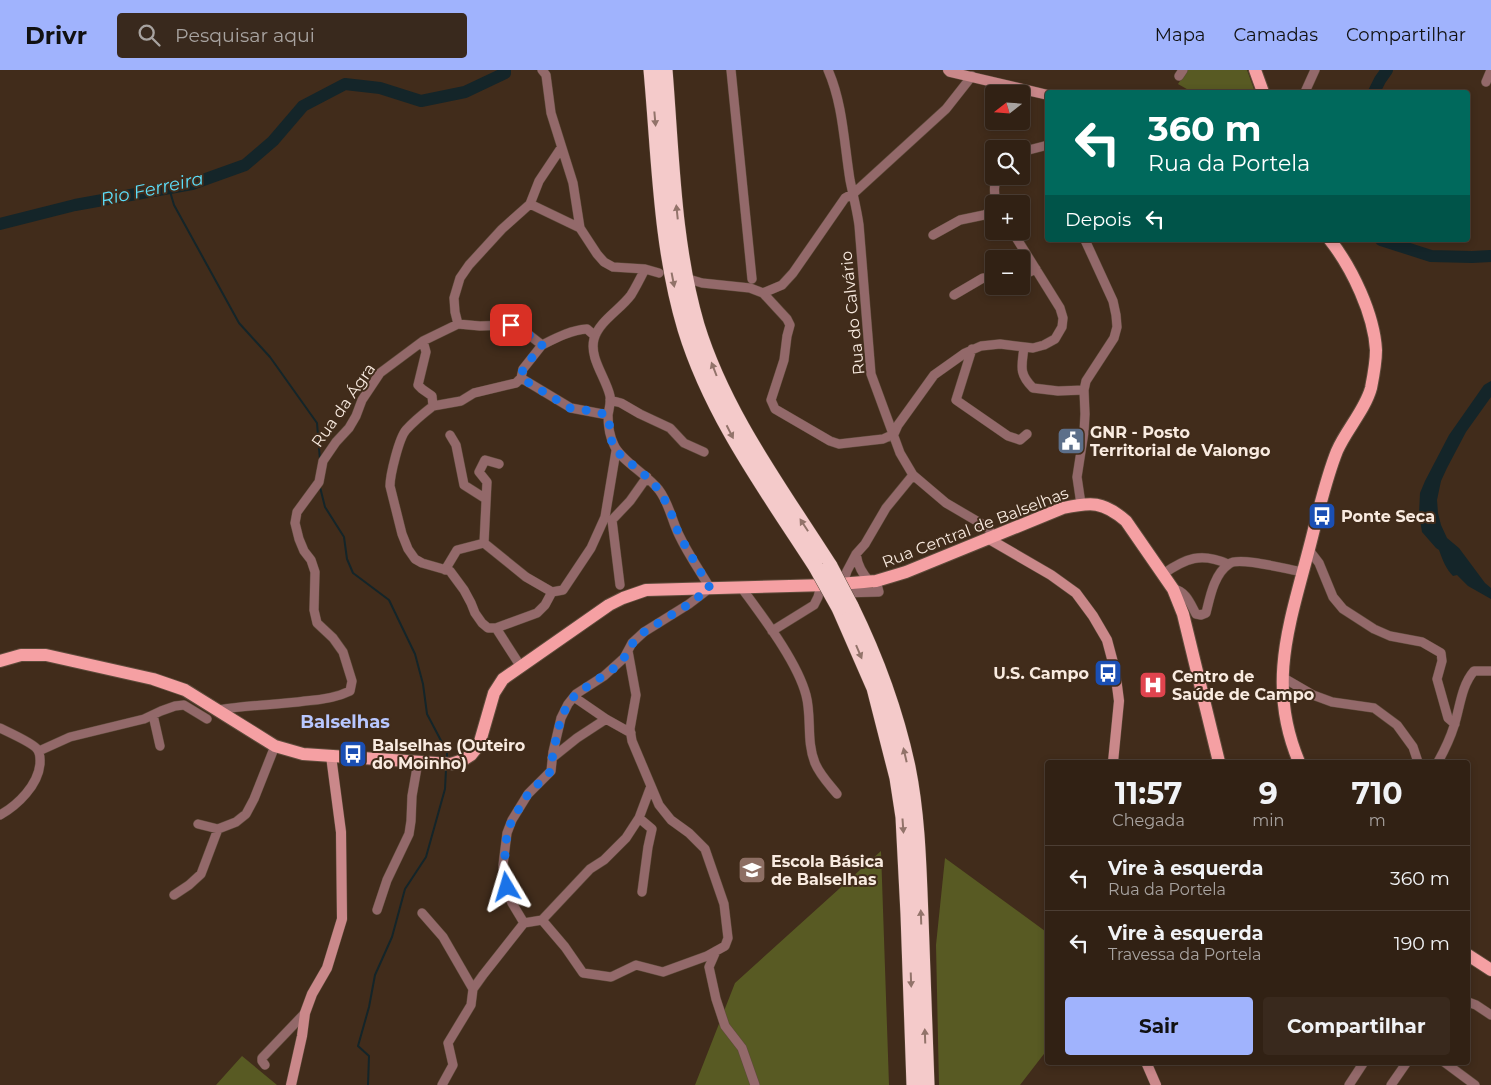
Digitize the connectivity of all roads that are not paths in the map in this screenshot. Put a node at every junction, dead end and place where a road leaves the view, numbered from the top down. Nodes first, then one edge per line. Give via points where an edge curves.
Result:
1 (542, 70) edge
2 (651, 70) edge
3 (665, 70) edge
4 (731, 70) edge
5 (828, 70) edge
6 (948, 70) edge
7 (1255, 70) edge
8 (1315, 70) edge
9 (1491, 70) edge
10 (972, 76) junction
11 (1486, 82) dead end
12 (1262, 90) edge
13 (1306, 90) edge
14 (1045, 94) edge
15 (1045, 146) edge
16 (561, 148) junction
17 (1030, 150) edge
18 (854, 193) junction
19 (530, 204) junction
20 (985, 214) edge
21 (580, 228) junction
22 (933, 235) dead end
23 (1018, 240) edge
24 (1086, 242) edge
25 (1332, 242) edge
26 (645, 268) junction
27 (1036, 268) junction
28 (1030, 271) edge
29 (659, 273) dead end
30 (985, 278) edge
31 (752, 279) dead end
32 (692, 280) dead end
33 (763, 294) junction
34 (954, 295) dead end
35 (458, 324) junction
36 (595, 336) junction
37 (423, 341) junction
38 (542, 345) junction
39 (1024, 347) junction
40 (972, 350) junction
41 (521, 378) junction
42 (1084, 390) junction
43 (610, 400) junction
44 (433, 406) junction
45 (608, 415) junction
46 (894, 434) junction
47 (1027, 434) dead end
48 (450, 436) dead end
49 (616, 451) junction
50 (704, 452) dead end
51 (500, 464) dead end
52 (913, 475) junction
53 (647, 477) junction
54 (486, 499) junction
55 (1080, 504) junction
56 (608, 519) junction
57 (999, 535) junction
58 (484, 543) junction
59 (1309, 550) junction
60 (856, 554) junction
61 (1017, 555) junction
62 (1228, 564) junction
63 (823, 567) junction
64 (445, 570) junction
65 (1303, 572) junction
66 (1163, 574) junction
67 (848, 584) junction
68 (620, 585) dead end
69 (875, 585) junction
70 (741, 587) junction
71 (710, 588) junction
72 (1173, 589) junction
73 (820, 590) junction
74 (552, 592) junction
75 (845, 607) junction
76 (496, 628) junction
77 (772, 631) junction
78 (628, 652) junction
79 (0, 660) edge
80 (521, 666) junction
81 (1491, 671) edge
82 (1282, 677) junction
83 (574, 697) junction
84 (219, 710) junction
85 (153, 715) junction
86 (207, 719) dead end
87 (606, 719) junction
88 (1455, 724) junction
89 (0, 728) edge
90 (631, 733) junction
91 (160, 746) dead end
92 (275, 746) junction
93 (39, 752) junction
94 (331, 756) junction
95 (552, 758) junction
96 (1113, 760) edge
97 (1219, 760) edge
98 (1298, 760) edge
99 (1417, 760) edge
100 (1439, 760) edge
101 (418, 762) junction
102 (652, 786) junction
103 (837, 794) dead end
104 (0, 814) edge
105 (639, 818) junction
106 (198, 824) dead end
107 (218, 829) junction
108 (642, 892) dead end
109 (174, 895) dead end
110 (377, 910) dead end
111 (422, 913) dead end
112 (542, 920) junction
113 (524, 923) junction
114 (716, 951) junction
115 (1470, 956) edge
116 (1491, 970) edge
117 (473, 989) junction
118 (1470, 1003) edge
119 (305, 1013) junction
120 (1491, 1015) edge
121 (265, 1065) dead end
122 (1147, 1065) edge
123 (1362, 1065) edge
124 (1405, 1065) edge
125 (1448, 1065) edge
126 (291, 1085) edge
127 (442, 1085) edge
128 (754, 1085) edge
129 (914, 1085) edge
130 (927, 1085) edge
131 (1156, 1085) edge
132 (1349, 1085) edge
133 (1392, 1085) edge
134 (1475, 1085) edge

1 - 16 street via 546,75 551,113
2 -> 63 highway via 664,220 673,281 686,330 708,388 736,444
63 -> 3 highway via 748,438 719,382 698,326 686,282 676,213
4 - 31 street
5 - 18 street, Rua do Calvário via 843,122
6 - 10 street
7 - 12 main road
8 - 13 street
9 - 11 street
10 - 14 street
10 - 18 street via 946,109
15 - 17 street
16 - 19 street via 539,181
16 - 21 street via 573,183
18 - 33 street via 845,198 793,273 782,285
18 - 46 street, Rua do Calvário via 872,374
19 - 21 street
19 - 35 street via 502,229 460,278 454,298
20 - 22 street via 960,220
21 - 26 street via 604,262 613,267
23 - 27 street
24 - 42 street via 1113,301 1117,328
25 - 59 main road via 1352,272 1371,321 1376,351 1371,389 1338,450
26 - 29 street
26 - 36 street via 630,295
27 - 28 street
27 - 39 street via 1060,308 1062,327 1055,339 1044,345
30 - 34 street
32 - 33 street via 750,288
33 - 46 street via 790,325 784,360 771,400 775,409 839,444
35 - 37 street, Rua da Ágra
35 - 38 street via 511,325
36 - 38 street via 587,329 578,330
36 - 43 street via 594,355
37 - 44 street via 426,352 418,385 432,396
37 - 84 street, Rua da Ágra via 380,373 349,428 323,461 319,482 297,512 295,523 299,539 315,572 317,623 343,652 352,681 350,691 320,700
38 - 41 street via 523,369
39 - 40 street via 1000,344
39 - 42 street via 1022,370 1032,388
40 - 46 street via 930,380
40 - 47 street via 956,400 1008,436 1020,440
41 - 44 street via 516,383 474,393 461,401
41 - 45 street via 570,408
42 - 55 street via 1084,432 1077,477
43 - 45 street
43 - 50 street via 670,428 684,443
44 - 64 street via 402,436 390,486 408,549 422,563
45 - 49 street
46 - 52 street, Rua do Calvário via 900,453
48 - 54 street via 456,445 464,484
49 - 53 street
49 - 56 street
51 - 54 street via 485,460 478,472 486,482
52 - 57 street, Rua do Calvário via 946,503
52 - 60 street via 886,508
53 - 56 street via 630,501
53 - 71 street via 660,491 679,535
54 - 58 street
55 - 57 main road, Rua Central de Balselhas
55 - 66 main road, Rua Central de Balselhas via 1088,503 1116,512 1126,521
56 - 68 street
56 - 74 street via 563,590
57 - 61 street
57 - 61 street via 1010,538 1010,546
57 - 69 main road, Rua Central de Balselhas
58 - 64 street via 457,550
58 - 74 street via 526,578
59 - 65 main road
59 - 88 street via 1319,563 1333,597 1343,609 1374,629 1390,636 1422,642 1441,653 1437,679 1448,718
60 - 67 street via 845,577
60 - 69 street via 862,573
61 - 96 street via 1076,593 1107,640 1115,670 1118,701
62 - 65 street via 1251,562
62 - 66 street via 1217,559 1190,558
62 - 72 street via 1214,584 1206,613 1196,614 1187,596
63 - 75 highway, bridge
64 - 76 street via 450,571 464,590 482,623 488,628
65 - 82 main road via 1284,650
66 - 72 main road, Rua Central de Balselhas
67 - 69 main road, Rua Central de Balselhas
67 - 73 main road, Rua Central de Balselhas
69 - 73 street
70 - 71 main road, Rua Central de Balselhas
70 - 73 main road, Rua Central de Balselhas
70 - 77 street
71 - 78 street via 644,632
71 - 80 main road, Rua Central de Balselhas via 646,590 623,598 609,604
72 - 97 main road, Rua Central de Balselhas via 1183,614
73 - 77 street via 814,605
74 - 76 street via 537,613
75 -> 129 highway via 874,688 897,778 908,904
130 -> 75 highway via 918,846 908,768 885,684 864,633
76 - 80 street
77 - 103 street via 789,657 806,694 815,764
78 - 83 street via 612,670
78 - 90 street via 636,695
79 - 84 main road, Rua Central de Balselhas via 22,655 46,655 153,679 185,690
80 - 101 main road, Rua Central de Balselhas via 503,679 494,693 479,745 471,755 464,760 446,763
81 - 88 street via 1474,671 1469,677
82 - 98 main road via 1285,717
82 - 99 street via 1332,702 1374,708 1397,725 1413,747
83 - 87 street
83 - 95 street via 561,718
84 - 92 main road, Rua Central de Balselhas
85 - 86 street via 184,705
85 - 91 street
85 - 93 street via 79,734
87 - 90 street
87 - 95 street
88 - 100 street
89 - 93 street
90 - 102 street
92 - 94 main road, Rua Central de Balselhas via 303,754
92 - 107 street via 246,814
93 - 104 street via 39,774 31,788
94 - 101 main road, Rua Central de Balselhas
94 - 119 street via 341,832 342,919 327,968
95 - 113 street via 551,771 528,794 507,833 504,880
101 - 110 street via 409,834
102 - 105 street
102 - 114 street via 659,804 671,820 706,849 724,904 728,938 725,946
105 - 108 street via 652,829
105 - 112 street via 626,838 590,869
106 - 107 street
107 - 109 street via 201,874
111 - 117 street via 443,937
112 - 113 street
112 - 114 street via 583,973 611,977 636,965 663,972
113 - 117 street
114 - 128 street via 709,967 716,999 725,1026 742,1048
115 - 116 main road
117 - 127 street via 471,1005 448,1043 453,1064
118 - 120 street
119 - 121 street via 262,1058
119 - 126 street
122 - 131 street
123 - 132 street
124 - 133 street
125 - 134 street

